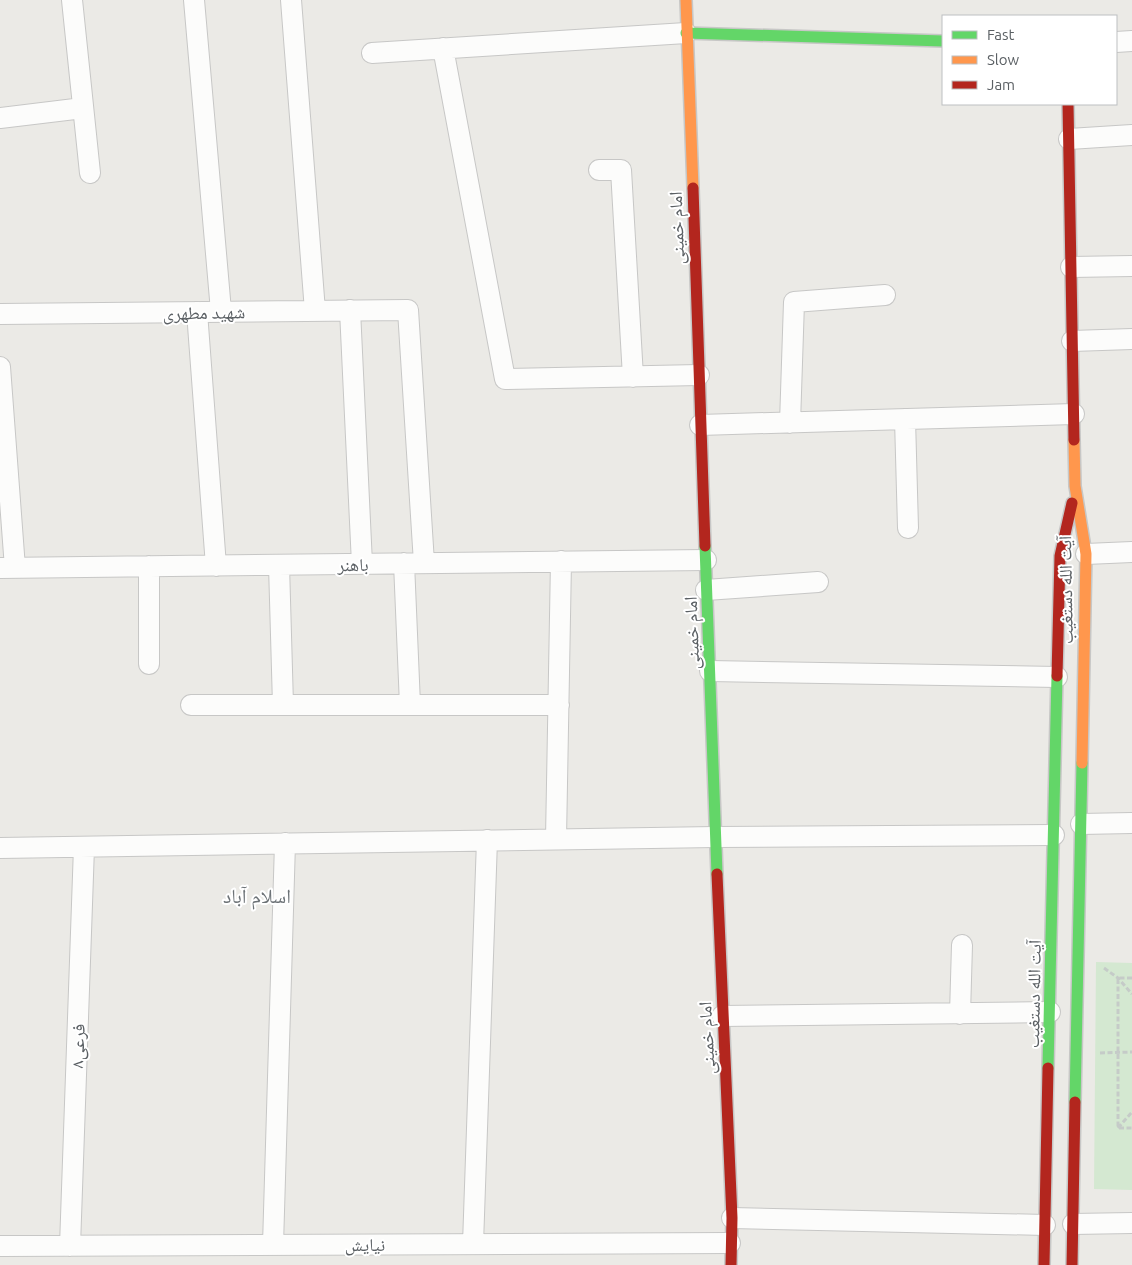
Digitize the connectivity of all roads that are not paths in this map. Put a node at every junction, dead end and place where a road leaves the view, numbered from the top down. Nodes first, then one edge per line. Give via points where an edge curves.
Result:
1 (72, 0) edge
2 (194, 0) edge
3 (291, 0) edge
4 (686, 0) edge
5 (686, 33) junction
6 (942, 41) edge
7 (1132, 41) edge
8 (1117, 42) edge
9 (443, 48) junction
10 (372, 53) dead end
11 (1068, 105) edge
12 (83, 108) junction
13 (0, 118) edge
14 (1132, 135) edge
15 (1069, 138) junction
16 (599, 170) dead end
17 (90, 173) dead end
18 (1132, 266) edge
19 (1071, 267) junction
20 (885, 295) dead end
21 (315, 310) junction
22 (350, 310) junction
23 (197, 312) junction
24 (222, 312) junction
25 (0, 314) edge
26 (1132, 338) edge
27 (1072, 341) junction
28 (0, 367) edge
29 (699, 376) junction
30 (634, 377) junction
31 (1074, 414) junction
32 (905, 419) junction
33 (790, 423) junction
34 (700, 425) junction
35 (1075, 486) junction
36 (908, 528) dead end
37 (1132, 552) edge
38 (1073, 555) junction
39 (706, 560) junction
40 (561, 562) junction
41 (404, 563) junction
42 (424, 563) junction
43 (362, 564) junction
44 (279, 565) junction
45 (149, 566) junction
46 (216, 566) junction
47 (8, 568) edge
48 (818, 582) dead end
49 (706, 590) junction
50 (149, 664) dead end
51 (710, 670) junction
52 (1057, 677) junction
53 (191, 705) dead end
54 (283, 705) junction
55 (410, 705) junction
56 (559, 705) junction
57 (1132, 823) edge
58 (1081, 824) junction
59 (1054, 835) junction
60 (715, 837) junction
61 (556, 839) junction
62 (487, 840) junction
63 (285, 843) junction
64 (84, 846) junction
65 (0, 848) edge
66 (962, 945) dead end
67 (1050, 1012) junction
68 (960, 1014) junction
69 (722, 1016) junction
70 (732, 1218) junction
71 (1132, 1223) edge
72 (1059, 1224) junction
73 (730, 1243) junction
74 (473, 1244) junction
75 (273, 1245) junction
76 (0, 1246) edge
77 (70, 1246) junction
78 (731, 1265) edge
79 (1044, 1265) edge
80 (1072, 1265) edge

1 - 12 street
2 - 24 street
3 - 21 street
4 - 5 street, امام خمینی
5 - 6 street
5 - 9 street
5 - 29 street, امام خمینی
7 - 8 street
9 - 10 street
9 - 30 street via 506,380
11 - 15 street
12 - 13 street
12 - 17 street
14 - 15 street
15 - 19 street
16 - 30 street via 621,170
18 - 19 street
19 - 27 street
20 - 33 street via 794,302
21 - 22 street, شهید مطهری
21 - 24 street, شهید مطهری
22 - 42 street, شهید مطهری via 408,310
22 - 43 street
23 - 24 street, شهید مطهری
23 - 25 street, شهید مطهری
23 - 46 street
26 - 27 street
27 - 31 street
28 - 47 street
29 - 30 street
29 - 34 street, امام خمینی
31 - 32 street
31 - 35 street
32 - 33 street
32 - 36 street
33 - 34 street
34 - 39 street, امام خمینی
35 - 38 street, آیت الله دستغیب
35 - 38 street, آیت الله دستغیب
37 - 38 street
38 - 52 street, آیت الله دستغیب
38 - 58 street, آیت الله دستغیب
39 - 40 street, باهنر
39 - 49 street, امام خمینی
40 - 42 street, باهنر
40 - 56 street
41 - 42 street, باهنر
41 - 43 street, باهنر
41 - 55 street
43 - 44 street, باهنر
44 - 46 street, باهنر
44 - 54 street
45 - 46 street, باهنر
45 - 47 street, باهنر
45 - 50 street
48 - 49 street
49 - 51 street, امام خمینی
51 - 52 street
51 - 60 street, امام خمینی
52 - 59 street, آیت الله دستغیب
53 - 54 street
54 - 55 street
55 - 56 street
56 - 61 street
57 - 58 street
58 - 72 street, آیت الله دستغیب
59 - 60 street
59 - 67 street, آیت الله دستغیب
60 - 61 street
60 - 69 street, امام خمینی
61 - 62 street
62 - 63 street
62 - 74 street
63 - 64 street
63 - 75 street
64 - 65 street
64 - 77 street, فرعی۸
66 - 68 street
67 - 68 street
67 - 72 street, آیت الله دستغیب
68 - 69 street
69 - 70 street, امام خمینی
70 - 72 street
70 - 73 street, امام خمینی
71 - 72 street
72 - 79 street, آیت الله دستغیب
72 - 80 street, آیت الله دستغیب
73 - 74 street, نیایش
73 - 78 street, امام خمینی
74 - 75 street, نیایش
75 - 77 street, نیایش
76 - 77 street, نیایش

